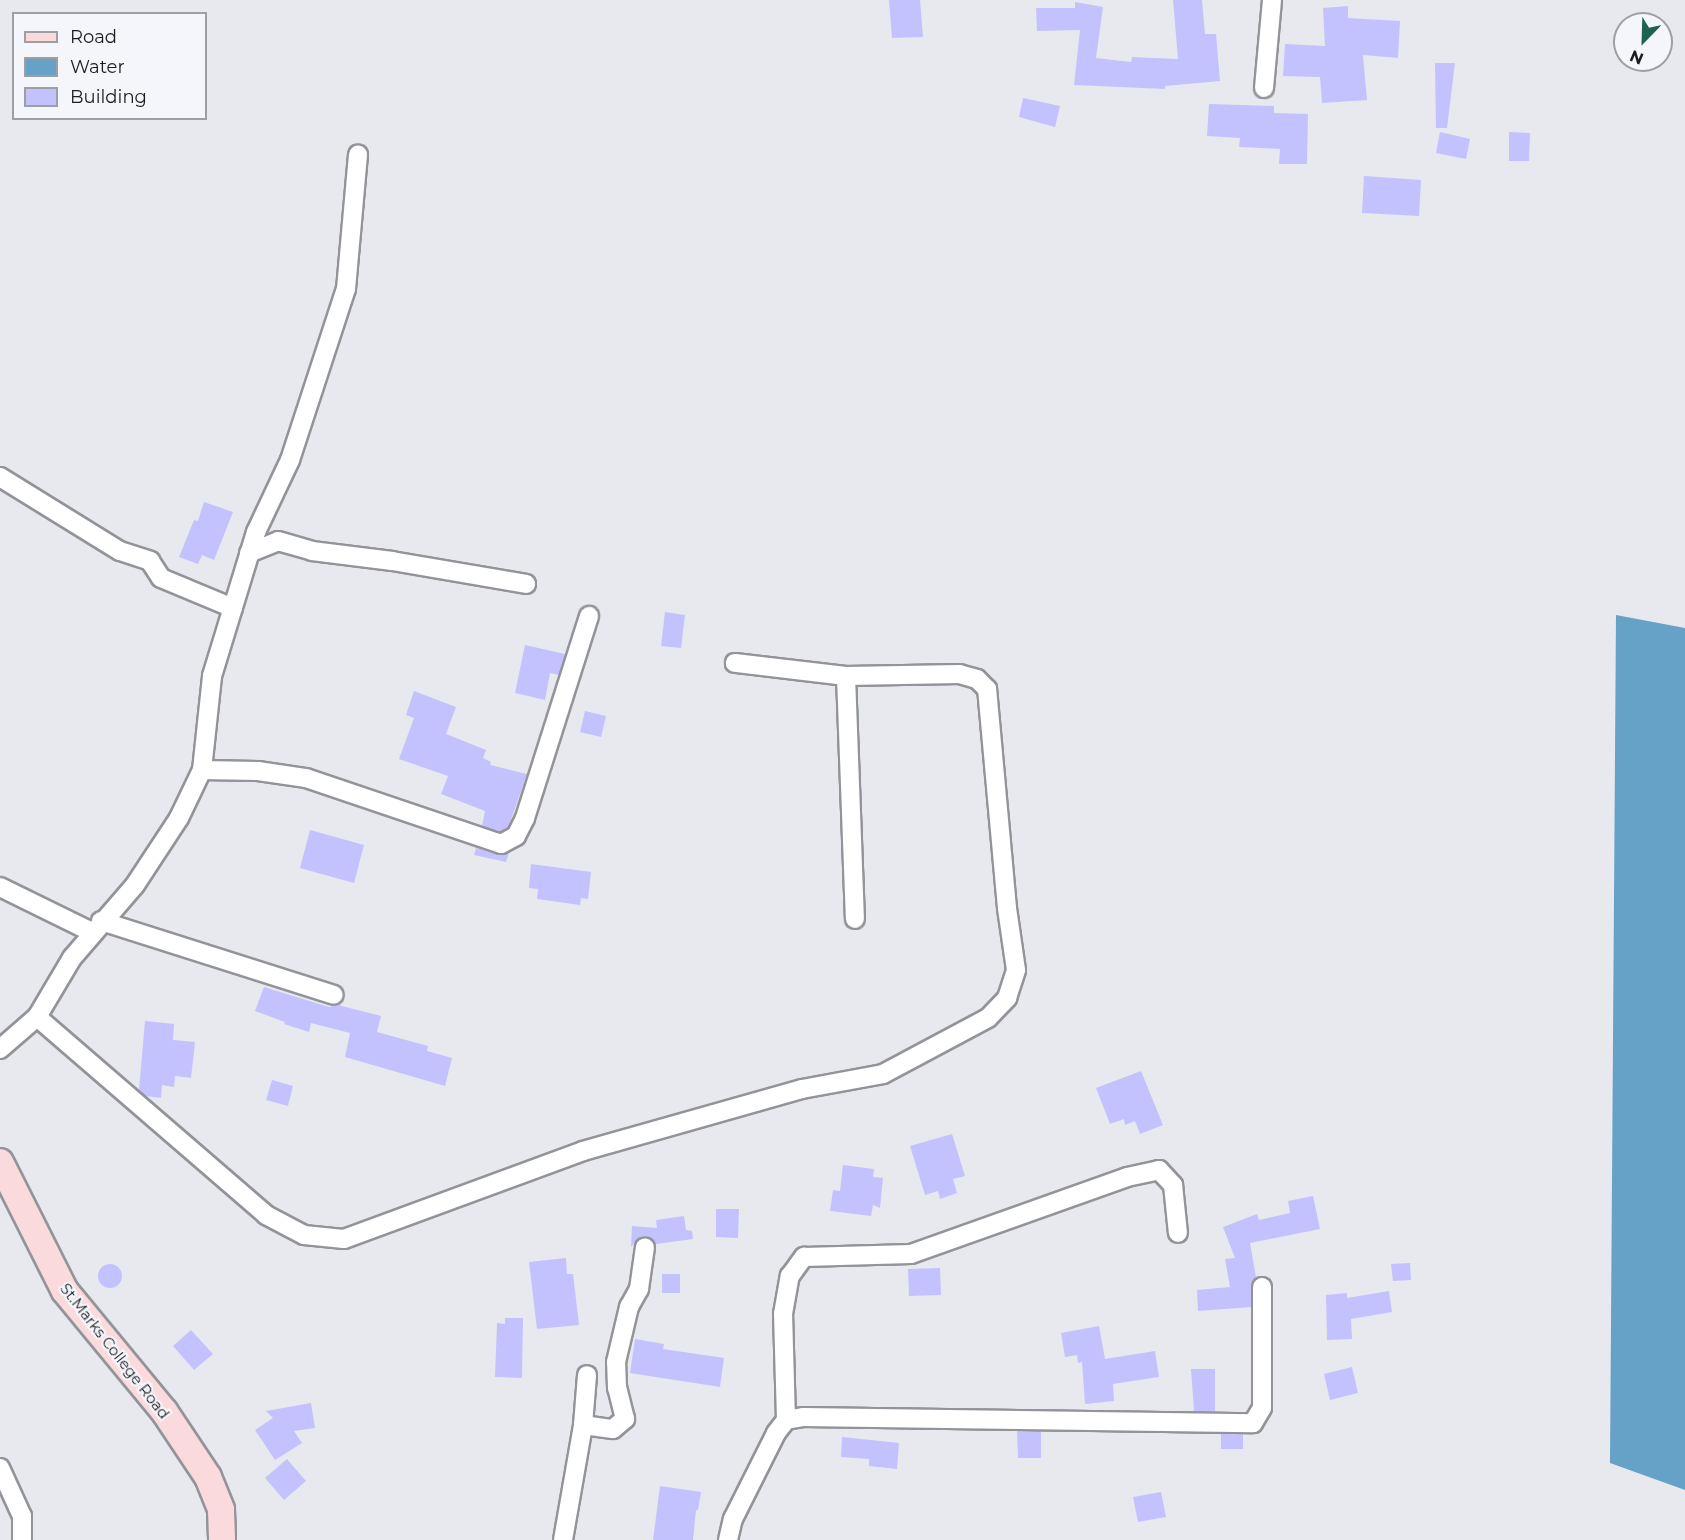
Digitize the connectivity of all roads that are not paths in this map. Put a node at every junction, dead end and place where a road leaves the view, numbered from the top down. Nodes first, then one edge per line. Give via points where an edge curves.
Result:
1 (1272, 0) edge
2 (1264, 88) dead end
3 (358, 154) dead end
4 (0, 477) edge
5 (249, 553) junction
6 (526, 584) dead end
7 (233, 608) junction
8 (589, 616) dead end
9 (735, 663) dead end
10 (846, 676) junction
11 (202, 770) junction
12 (0, 886) edge
13 (855, 919) dead end
14 (96, 927) junction
15 (334, 995) dead end
16 (37, 1017) junction
17 (0, 1048) edge
18 (0, 1162) edge
19 (1178, 1233) dead end
20 (645, 1247) dead end
21 (1262, 1287) dead end
22 (587, 1375) dead end
23 (786, 1420) junction
24 (583, 1425) junction
25 (0, 1468) edge
26 (22, 1540) edge
27 (222, 1540) edge
28 (563, 1540) edge
29 (729, 1540) edge

1 - 2 street
3 - 5 street via 346,289 290,460
4 - 7 street via 120,551 150,561 161,578
5 - 6 street via 278,541 312,551
5 - 7 street
7 - 11 street via 212,676
8 - 11 street via 525,818 516,837 501,844 306,778 258,771
9 - 10 street
10 - 13 street
10 - 16 street via 960,674 977,679 987,689 1016,970 1006,998 988,1018 883,1074 802,1089 583,1150 344,1239 304,1234 267,1215
11 - 14 street via 179,818 135,885
12 - 14 street
14 - 15 street
14 - 16 street via 72,958
16 - 17 street
18 - 27 main road, St.Marks College Road via 65,1291 164,1412 208,1477 221,1510
19 - 23 street via 1173,1185 1159,1170 1127,1177 911,1254 804,1257 790,1276 783,1314
20 - 24 street via 639,1289 629,1307 616,1362 617,1388 625,1419 613,1429
21 - 23 street via 1262,1408 1253,1423 803,1417
22 - 24 street
23 - 29 street via 733,1519
24 - 28 street
25 - 26 street via 22,1516

